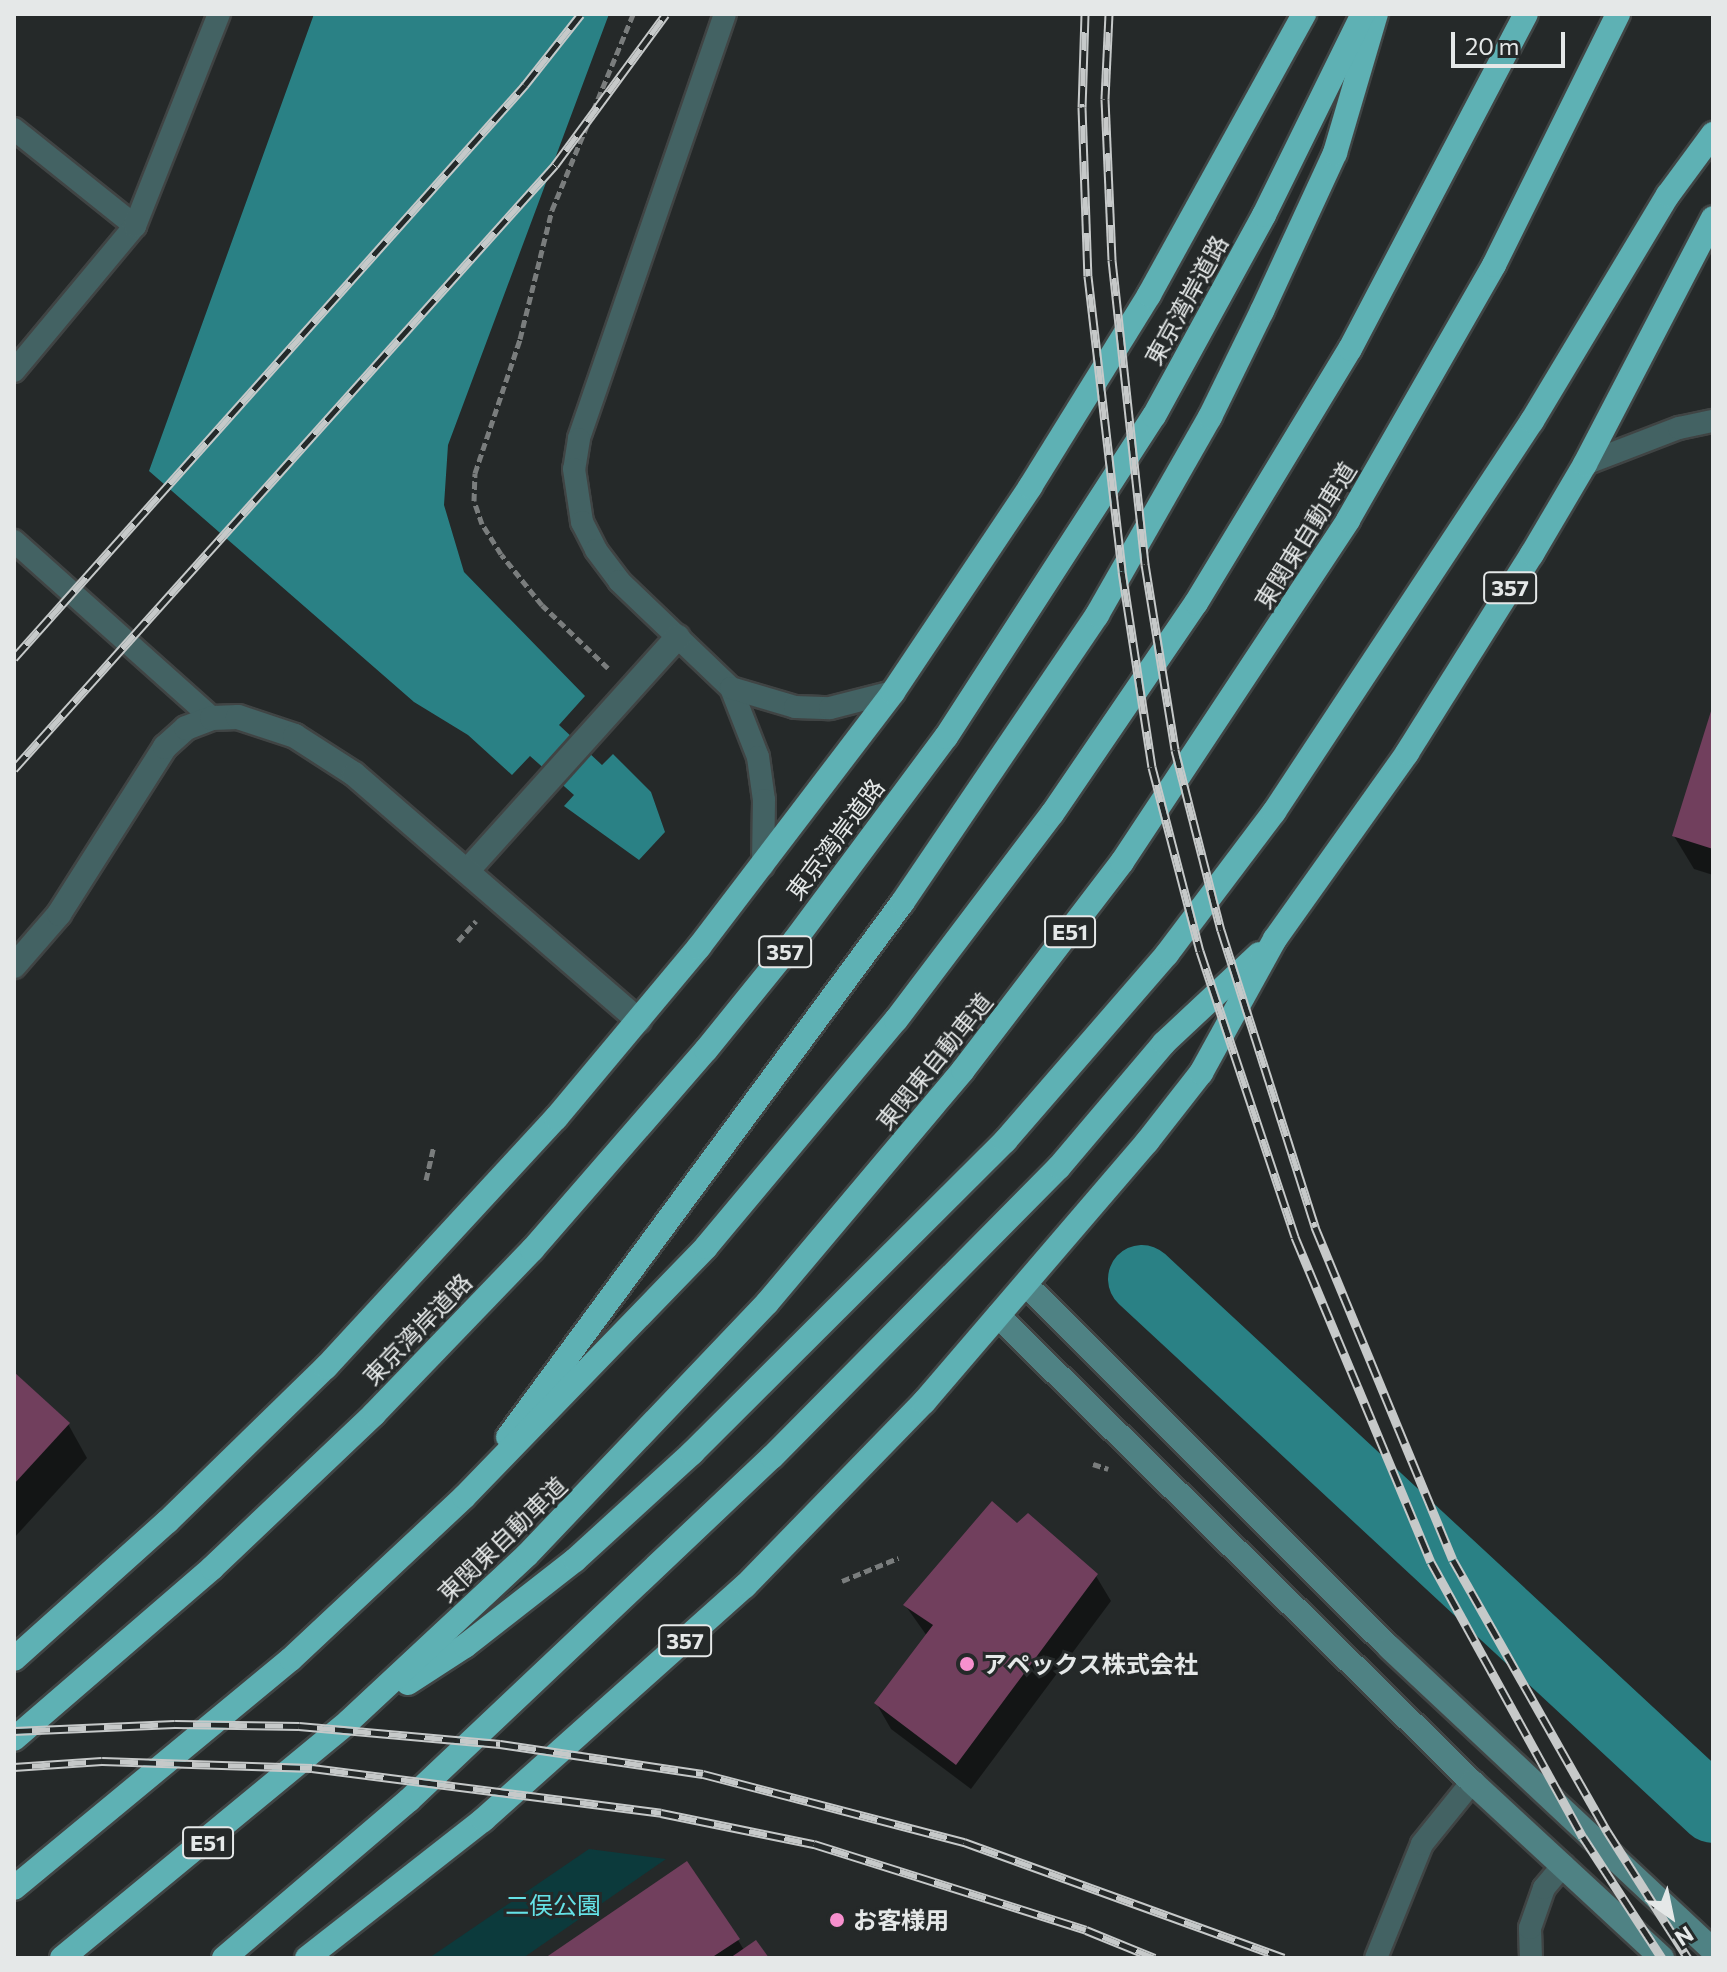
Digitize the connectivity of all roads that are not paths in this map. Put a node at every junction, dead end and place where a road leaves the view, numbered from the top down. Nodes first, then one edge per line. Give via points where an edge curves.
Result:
1 (219, 14) edge
2 (725, 14) edge
3 (1304, 14) edge
4 (1363, 14) edge
5 (1376, 14) edge
6 (1526, 14) edge
7 (1618, 14) edge
8 (14, 129) edge
9 (1713, 134) edge
10 (1713, 218) edge
11 (135, 226) junction
12 (14, 371) edge
13 (1713, 421) edge
14 (1585, 464) junction
15 (14, 541) edge
16 (678, 637) junction
17 (731, 688) junction
18 (893, 692) junction
19 (212, 718) junction
20 (763, 866) junction
21 (467, 871) junction
22 (59, 914) junction
23 (1275, 939) junction
24 (14, 946) edge
25 (14, 966) edge
26 (639, 1021) junction
27 (1026, 1285) junction
28 (998, 1316) junction
29 (464, 1497) junction
30 (14, 1659) edge
31 (349, 1721) junction
32 (14, 1739) edge
33 (1498, 1752) junction
34 (1472, 1782) junction
35 (1589, 1836) junction
36 (1563, 1865) junction
37 (14, 1888) edge
38 (1713, 1950) edge
39 (62, 1958) edge
40 (224, 1958) edge
41 (307, 1958) edge
42 (1376, 1958) edge
43 (1531, 1958) edge
44 (1662, 1958) edge

1 - 11 lane
2 - 16 lane via 579,439 574,469 582,522 596,550 619,581
3 - 18 highway, 東京湾岸道路 via 1094,386
4 - 32 highway, 東京湾岸道路 / 357 via 1264,215 1154,416 946,737 795,940 598,1175 385,1403 212,1568
5 - 29 highway via 1335,153 1282,268 1210,417 1097,615 902,903
6 - 29 highway via 1420,223 1275,476 1052,814 896,1020 706,1247
7 - 31 highway, 東関東自動車道 / E51 via 1494,265 1348,520 1215,727 1045,965 875,1179 686,1392 527,1555
8 - 11 lane
9 - 31 highway via 1668,195 1532,421 1274,812 1102,1031 1005,1141 692,1453 575,1560 477,1637
10 - 14 highway, 357
11 - 12 lane
13 - 14 lane via 1679,428
14 - 23 highway, 357 via 1407,753
15 - 19 lane
16 - 17 lane
16 - 21 street
17 - 18 lane via 795,707 830,708
17 - 20 lane via 758,757 764,800
18 - 20 highway, 東京湾岸道路
19 - 21 street via 266,724 323,752
19 - 22 street via 186,728 165,747
20 - 26 highway, 東京湾岸道路
21 - 26 street
22 - 24 lane
22 - 25 street
23 - 27 highway, 357 via 1201,1073
23 - 40 highway, 357 via 1164,1043 1059,1167 923,1309 409,1800
26 - 30 highway, 東京湾岸道路 via 479,1204 326,1367 168,1521
27 - 28 highway, 357
27 - 33 street
28 - 34 street
28 - 41 highway, 357 via 924,1402 745,1586 483,1820
29 - 37 highway via 291,1659
31 - 39 highway, 東関東自動車道 / E51
33 - 34 street
33 - 35 street
34 - 36 street
34 - 42 lane via 1422,1844
35 - 36 street
35 - 38 street
36 - 43 lane via 1544,1888 1530,1928
36 - 44 street

